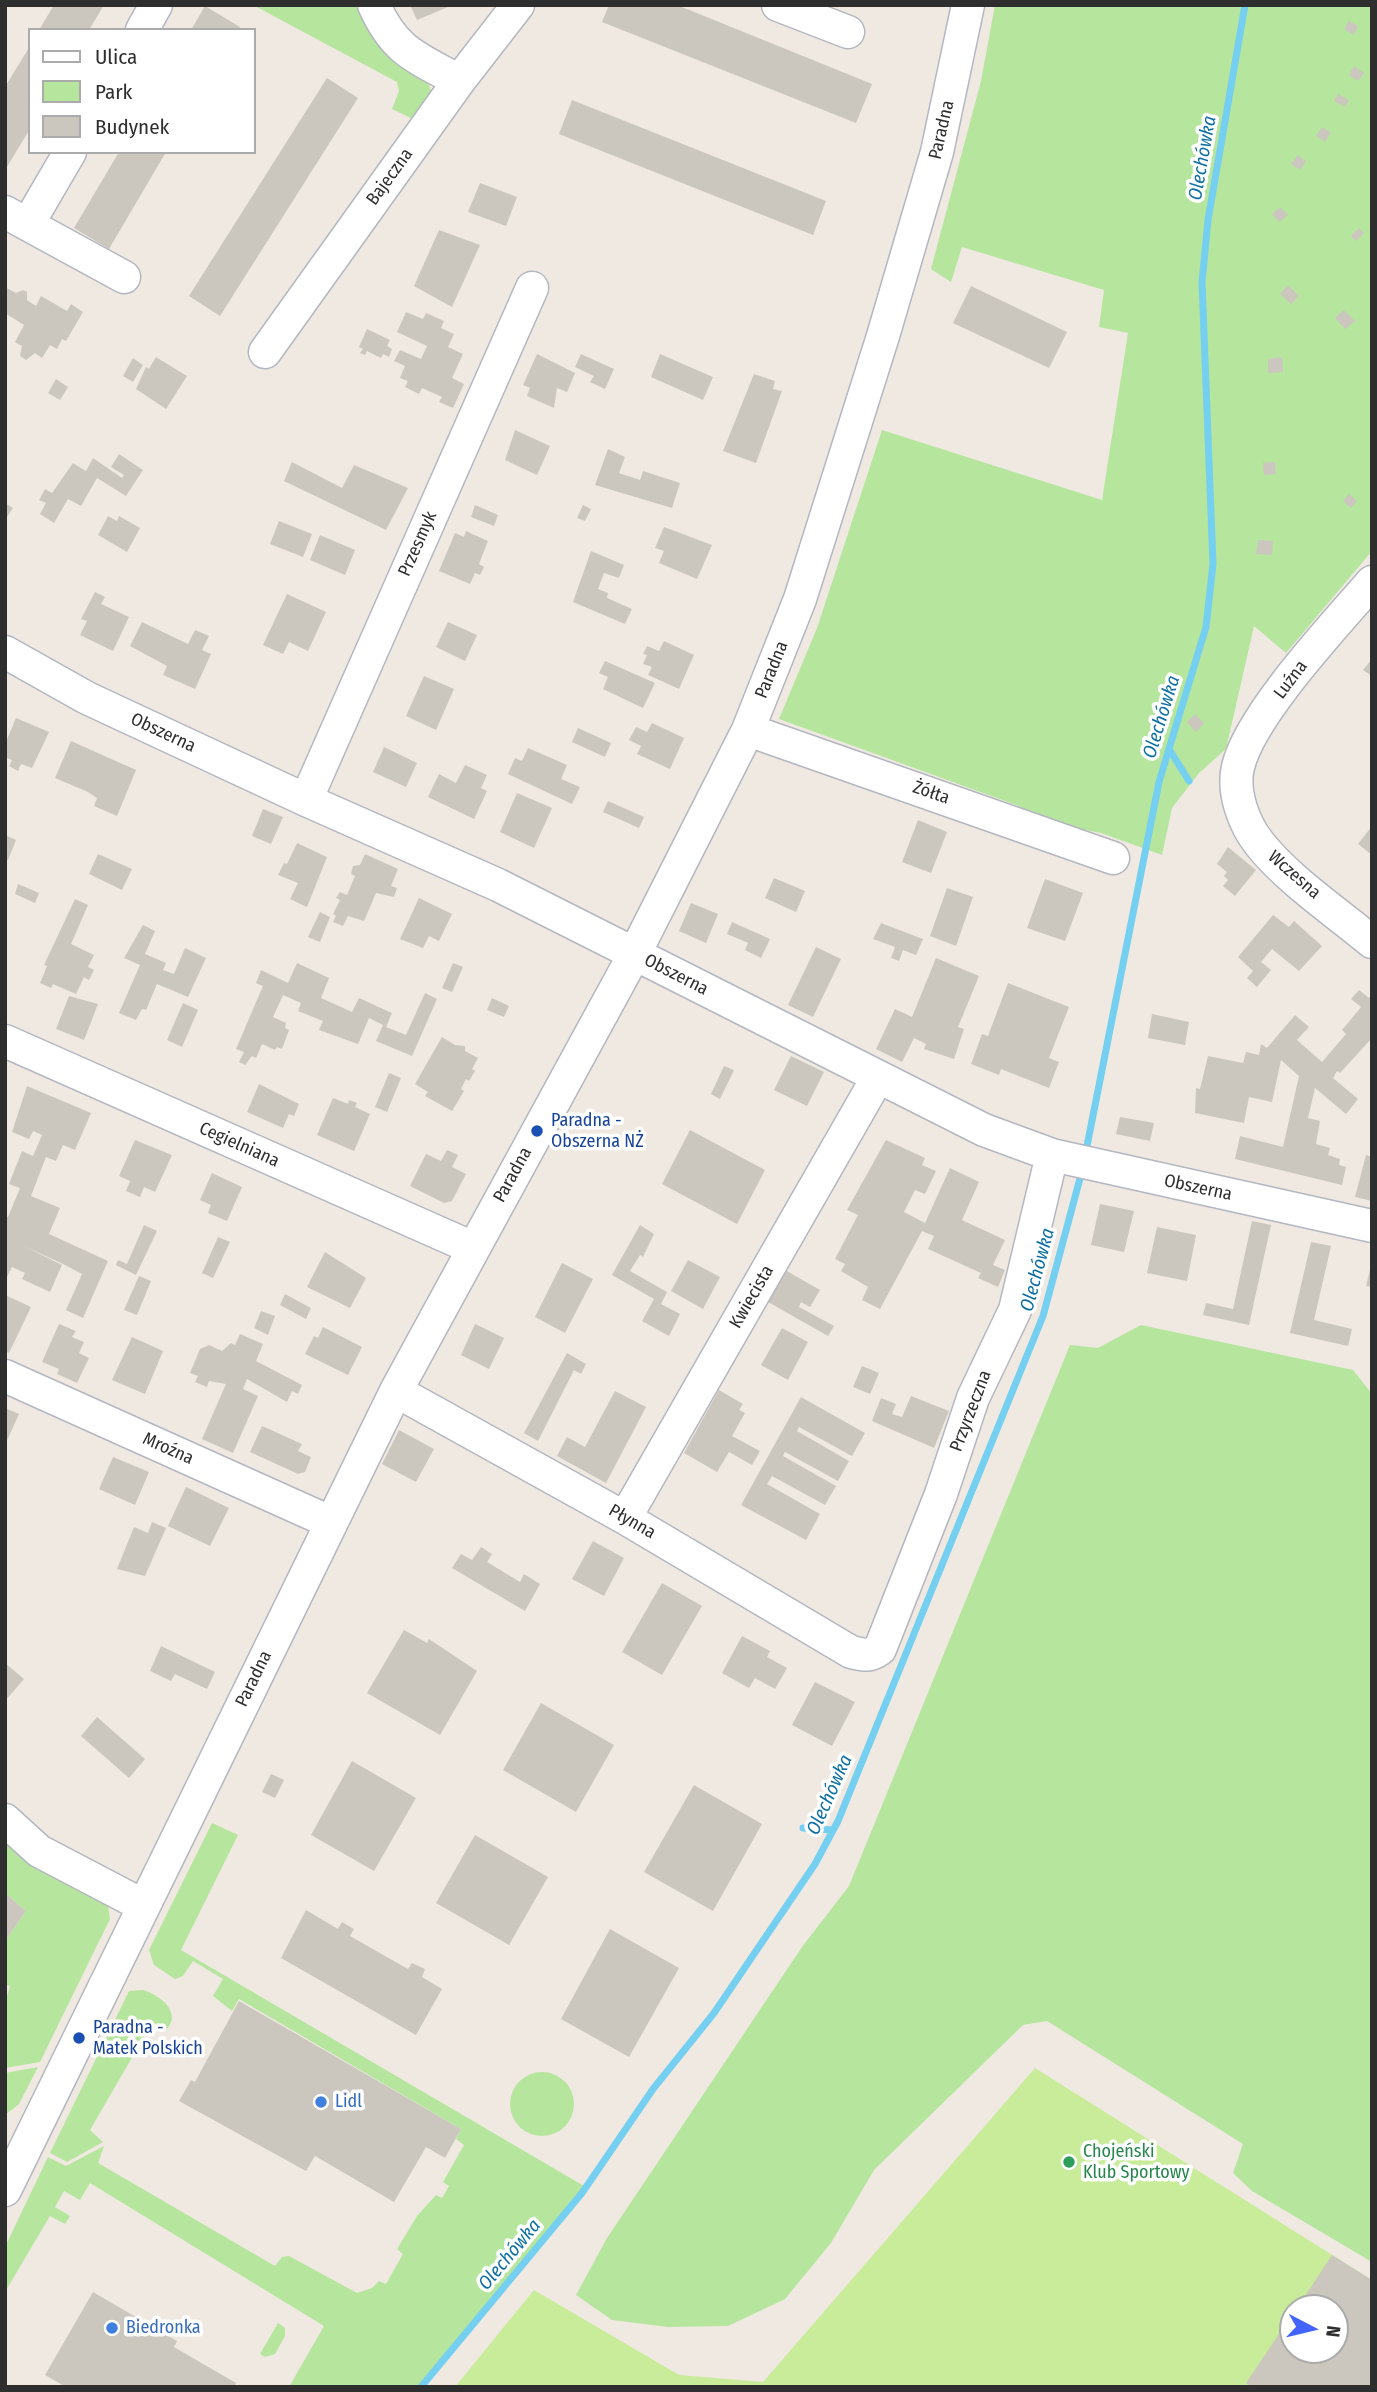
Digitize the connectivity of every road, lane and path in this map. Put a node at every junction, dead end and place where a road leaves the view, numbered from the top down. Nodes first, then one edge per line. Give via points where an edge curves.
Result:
1 (156, 5) edge
2 (374, 5) edge
3 (518, 5) edge
4 (778, 5) edge
5 (968, 5) edge
6 (143, 28) edge
7 (848, 32) dead end
8 (459, 81) junction
9 (68, 154) edge
10 (16, 218) edge
11 (124, 277) dead end
12 (531, 288) dead end
13 (265, 352) dead end
14 (1372, 582) edge
15 (5, 652) edge
16 (748, 730) junction
17 (1237, 792) joint
18 (306, 800) junction
19 (1113, 858) dead end
20 (1372, 942) edge
21 (635, 953) junction
22 (5, 1041) edge
23 (878, 1077) junction
24 (1058, 1156) junction
25 (1372, 1226) edge
26 (473, 1248) junction
27 (5, 1376) edge
28 (396, 1391) junction
29 (625, 1518) junction
30 (330, 1522) junction
31 (866, 1656) joint
32 (5, 1820) edge
33 (144, 1906) junction
34 (5, 2190) edge

1 - 6 street
2 - 8 street via 384,28 403,50
3 - 8 street, Bajeczna
4 - 7 street
5 - 16 street, Paradna via 937,152 883,336 800,599
8 - 13 street, Bajeczna
9 - 10 street
10 - 11 street
12 - 18 street, Przesmyk
14 - 17 street, Luźna via 1266,713 1243,749
15 - 18 street, Obszerna via 87,698
16 - 19 street, Żółta
16 - 21 street, Paradna
17 - 20 street, Wczesna via 1253,832 1272,858
18 - 21 street, Obszerna via 498,885
21 - 23 street, Obszerna
21 - 26 street, Paradna
22 - 26 street, Cegielniana
23 - 24 street, Obszerna via 984,1130
23 - 29 street, Kwiecista
24 - 25 street, Obszerna
24 - 31 street, Przyrzeczna via 1015,1310 973,1398 945,1485 880,1649
26 - 28 street, Paradna
27 - 30 street, Mroźna
28 - 29 street, Płynna
28 - 30 street, Paradna
29 - 31 street, Płynna via 851,1652
30 - 33 street, Paradna
32 - 33 street via 39,1850
33 - 34 street, Paradna

